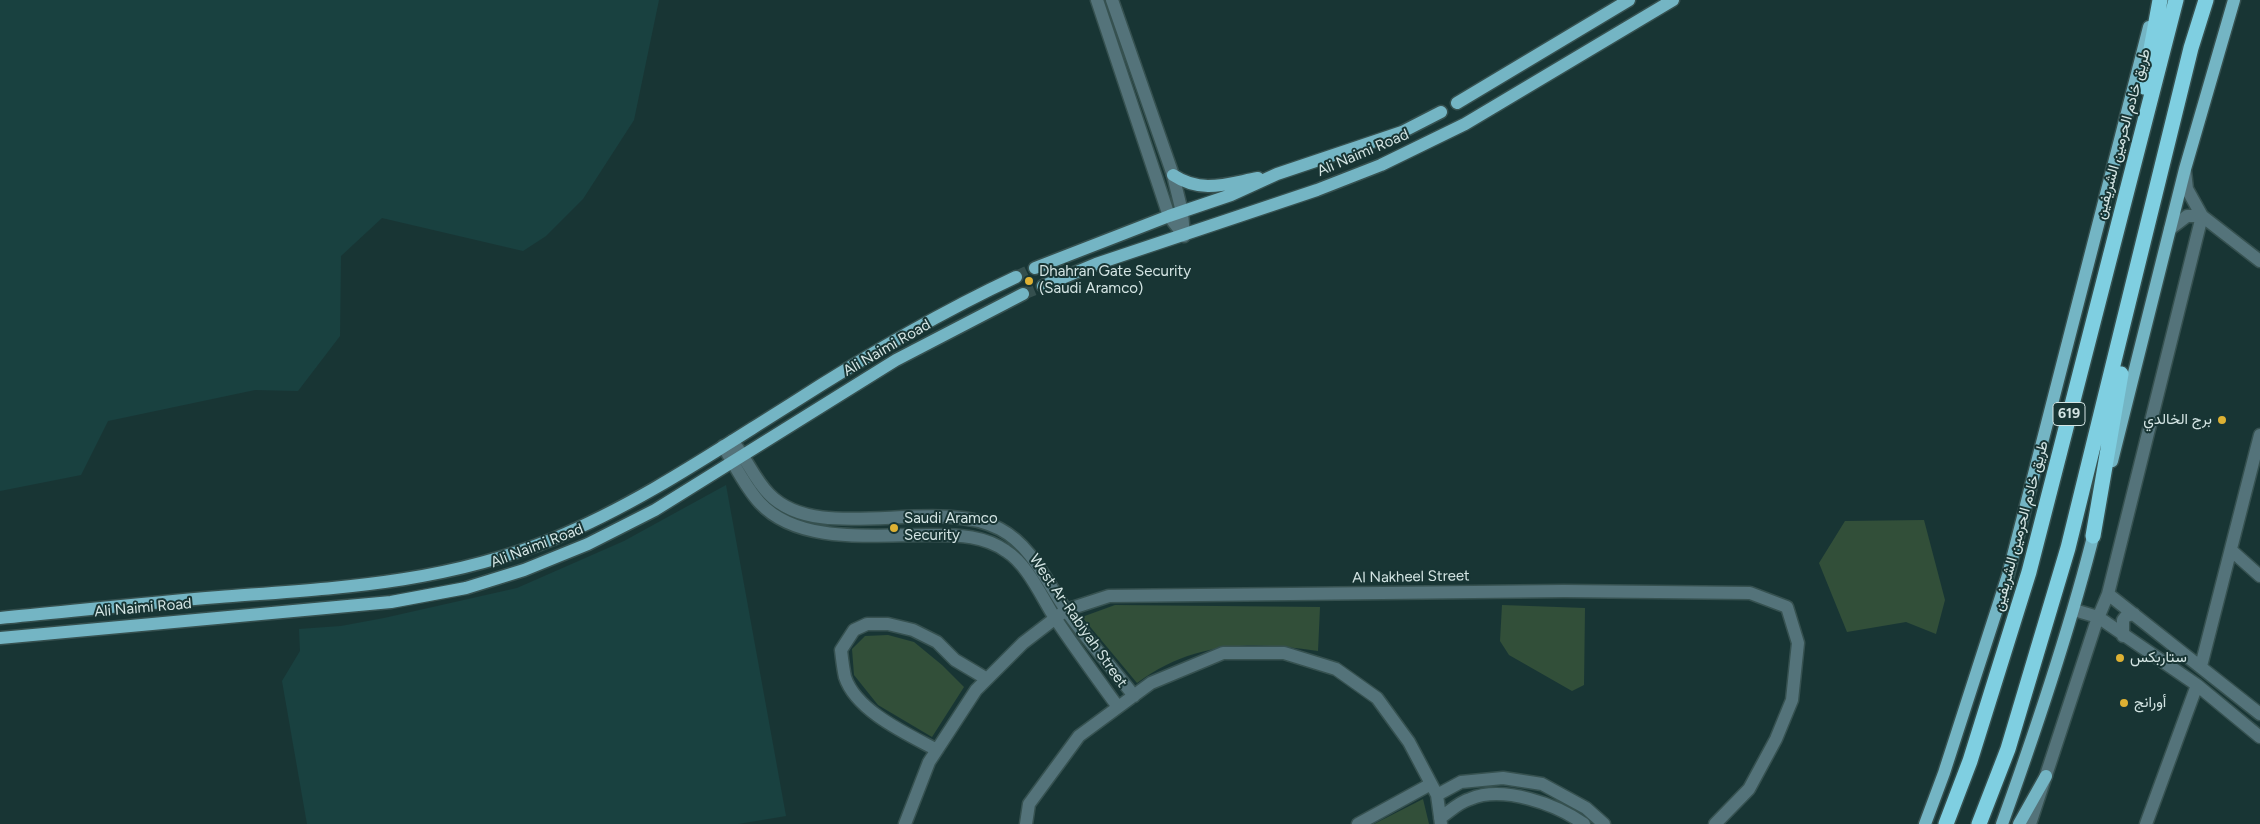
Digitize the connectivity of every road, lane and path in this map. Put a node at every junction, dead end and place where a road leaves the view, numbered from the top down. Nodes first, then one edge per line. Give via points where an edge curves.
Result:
1 (1097, 0) edge
2 (1112, 0) edge
3 (1629, 0) edge
4 (1673, 0) edge
5 (2156, 0) edge
6 (2160, 0) edge
7 (2176, 0) edge
8 (2206, 0) edge
9 (2234, 0) edge
10 (1457, 103) dead end
11 (1441, 112) dead end
12 (2185, 169) junction
13 (1278, 174) junction
14 (1173, 175) junction
15 (1182, 212) junction
16 (1169, 216) junction
17 (2202, 216) junction
18 (2119, 218) junction
19 (2170, 229) junction
20 (1184, 236) junction
21 (2140, 260) junction
22 (2260, 261) edge
23 (1049, 263) junction
24 (1035, 268) tunnel mouth
25 (1016, 277) tunnel mouth
26 (1056, 280) junction
27 (1043, 286) tunnel mouth
28 (992, 288) junction
29 (1023, 294) tunnel mouth
30 (1001, 305) junction
31 (2260, 435) edge
32 (728, 444) junction
33 (745, 455) junction
34 (733, 462) junction
35 (2094, 536) junction
36 (2232, 551) junction
37 (2260, 576) edge
38 (2108, 594) junction
39 (1066, 610) junction
40 (2074, 610) junction
41 (2134, 614) junction
42 (0, 618) edge
43 (1056, 618) junction
44 (2098, 618) junction
45 (2123, 636) junction
46 (0, 638) edge
47 (2200, 666) junction
48 (987, 679) junction
49 (2197, 686) junction
50 (1134, 696) junction
51 (1118, 707) junction
52 (2260, 714) edge
53 (2260, 737) edge
54 (937, 750) junction
55 (2046, 776) junction
56 (1434, 789) junction
57 (1441, 821) edge
58 (905, 824) edge
59 (1026, 824) edge
60 (1358, 824) edge
61 (1584, 824) edge
62 (1604, 824) edge
63 (1714, 824) edge
64 (1925, 824) edge
65 (1946, 824) edge
66 (1979, 824) edge
67 (2002, 824) edge
68 (2019, 824) edge
69 (2030, 824) edge
70 (2146, 824) edge

1 - 16 street
2 - 14 street
3 - 10 main road
4 - 20 main road, Ali Naimi Road via 1422,146 1317,190
5 - 64 main road via 2008,575
6 - 18 highway
7 - 18 highway, طريق خادم الحرمين الشريفين / 619
8 - 21 highway, 619 via 2191,48
9 - 12 main road
11 - 13 main road, Ali Naimi Road via 1402,132
12 - 17 street via 2187,189
12 - 19 main road
13 - 14 main road via 1212,187 1192,186
13 - 15 main road, Ali Naimi Road via 1232,195
14 - 15 street
15 - 16 main road, Ali Naimi Road
15 - 20 street
16 - 20 street
16 - 23 main road, Ali Naimi Road
17 - 19 street via 2187,216
17 - 22 street
17 - 38 street
18 - 65 highway, طريق خادم الحرمين الشريفين / 619 via 2029,572 1970,761
19 - 35 main road
20 - 26 main road, Ali Naimi Road
21 - 35 highway
21 - 66 highway, 619 via 2045,631 2008,749
23 - 24 main road, Ali Naimi Road
23 - 26 main road via 1044,269 1045,275
25 - 28 main road, Ali Naimi Road
26 - 27 main road, Ali Naimi Road
28 - 30 main road via 1000,288 1004,292
28 - 32 main road, Ali Naimi Road via 907,332
29 - 30 main road, Ali Naimi Road
30 - 33 main road, Ali Naimi Road via 896,360
31 - 36 street
32 - 33 street, West Ar-Rabiyah Street
32 - 34 street, West Ar-Rabiyah Street
32 - 42 main road, Ali Naimi Road via 644,495 585,525 515,553 450,572 382,584
33 - 34 main road, Ali Naimi Road
33 - 39 street, West Ar-Rabiyah Street via 769,494 802,514 847,518 947,516 999,528 1020,543 1036,561
34 - 43 street, West Ar-Rabiyah Street via 761,504 800,529 829,534 961,535 986,540 1008,551 1028,574
34 - 46 main road, Ali Naimi Road via 618,530 524,570 466,588 390,602
35 - 40 main road
36 - 37 street
36 - 47 street
38 - 41 street
38 - 44 street
39 - 43 street, Al Nakheel Street
39 - 50 street, West Ar-Rabiyah Street
39 - 63 street, Al Nakheel Street via 1109,596 1564,591 1750,593 1787,607 1798,643 1792,700 1776,739 1748,789
40 - 44 street
40 - 67 main road
41 - 45 street via 2123,620
41 - 47 street
43 - 48 street, Al Nakheel Street via 1023,643
43 - 51 street, West Ar-Rabiyah Street
44 - 45 street
44 - 55 street
45 - 49 street
47 - 52 street
48 - 54 street, Al Nakheel Street via 976,690
48 - 54 street via 955,660 937,642 913,630 888,624 867,624 854,630 841,650 846,678 861,702 891,725
49 - 53 street
49 - 70 street
50 - 51 street
50 - 56 street via 1151,683 1223,653 1284,653 1336,669 1377,698 1409,742
51 - 59 street via 1080,736 1029,804
54 - 58 street, Al Nakheel Street via 929,762
55 - 68 main road
55 - 69 street
56 - 57 street
56 - 60 street
56 - 62 street via 1461,782 1503,778 1542,784 1586,808
57 - 61 street via 1470,798 1514,796 1542,802

